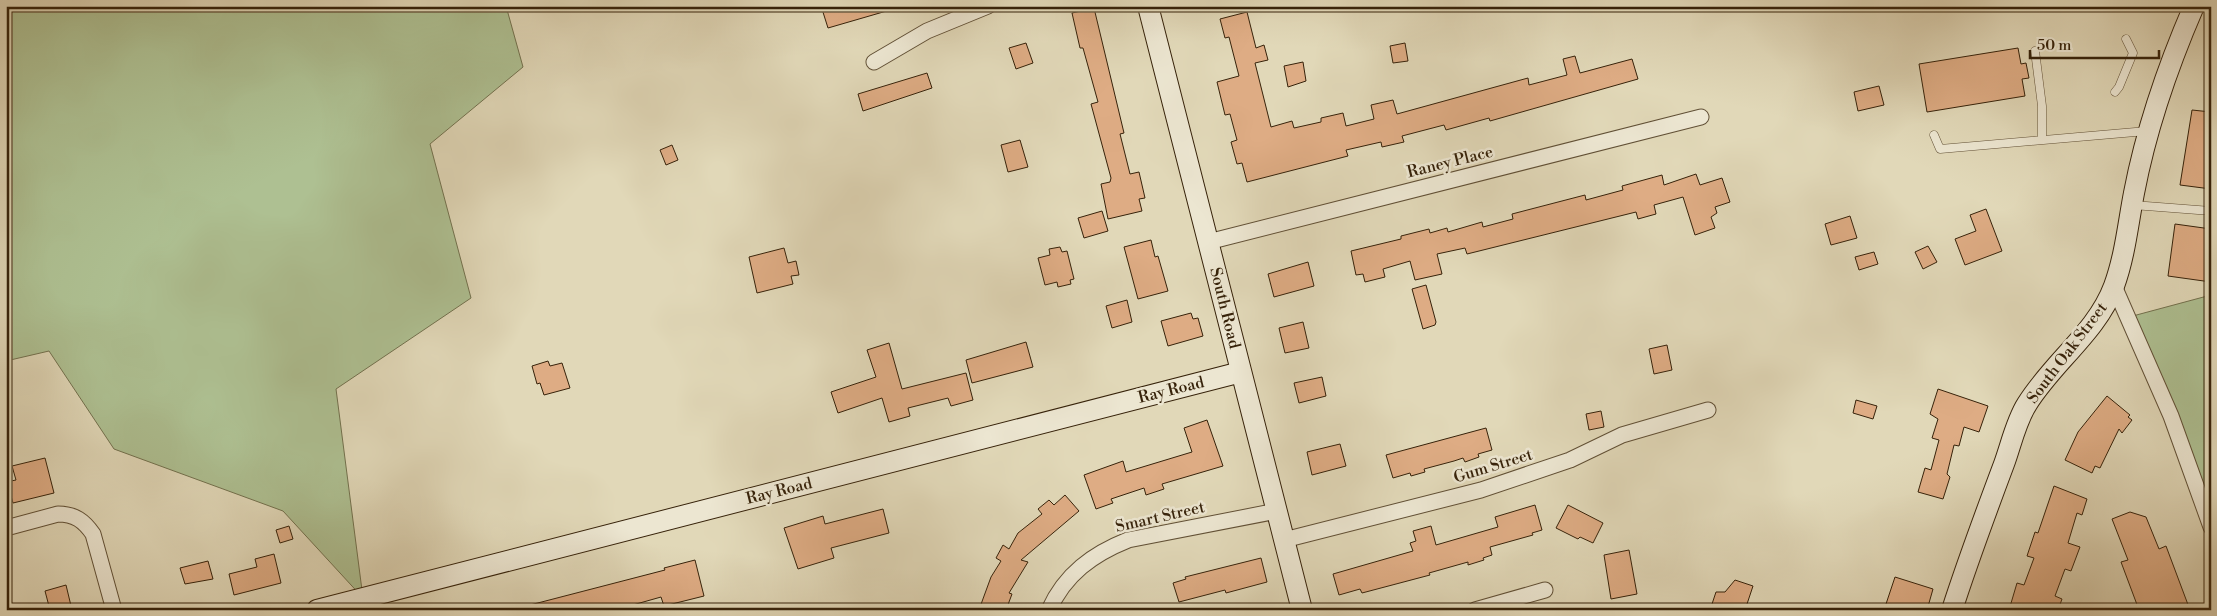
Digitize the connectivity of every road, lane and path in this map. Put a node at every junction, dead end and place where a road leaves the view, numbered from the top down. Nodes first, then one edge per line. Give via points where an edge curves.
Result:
1 (988, 6) edge
2 (1148, 6) edge
3 (2194, 6) edge
4 (2126, 39) dead end
5 (2035, 51) dead end
6 (874, 62) dead end
7 (2115, 92) dead end
8 (1701, 117) dead end
9 (2150, 131) junction
10 (1934, 134) dead end
11 (2042, 140) junction
12 (2132, 205) junction
13 (2211, 211) edge
14 (1208, 242) junction
15 (2114, 286) junction
16 (1241, 372) junction
17 (1708, 410) dead end
18 (1276, 511) junction
19 (2211, 527) edge
20 (6, 528) edge
21 (1284, 540) junction
22 (1545, 590) dead end
23 (114, 610) edge
24 (317, 610) edge
25 (1050, 610) edge
26 (1302, 610) edge
27 (1475, 610) edge
28 (1952, 610) edge

1 - 6 street via 927,31
2 - 14 street, South Road
3 - 9 street, South Oak Street
4 - 7 lane via 2133,53
5 - 11 lane via 2042,106
8 - 14 street, Raney Place
9 - 11 lane
9 - 12 street, South Oak Street
10 - 11 lane via 1940,149
12 - 13 lane
12 - 15 street, South Oak Street
14 - 16 street, South Road
15 - 19 street via 2171,416
15 - 28 street, South Oak Street via 2086,334 2049,373 2026,405
16 - 18 street, South Road
16 - 24 street, Ray Road
17 - 21 street, Gum Street via 1622,435 1570,460 1481,490
18 - 21 street, South Road
18 - 25 street, Smart Street via 1136,538 1105,549 1073,574
20 - 23 street via 58,514 79,518 86,523 93,534
21 - 26 street, South Road
22 - 27 street

